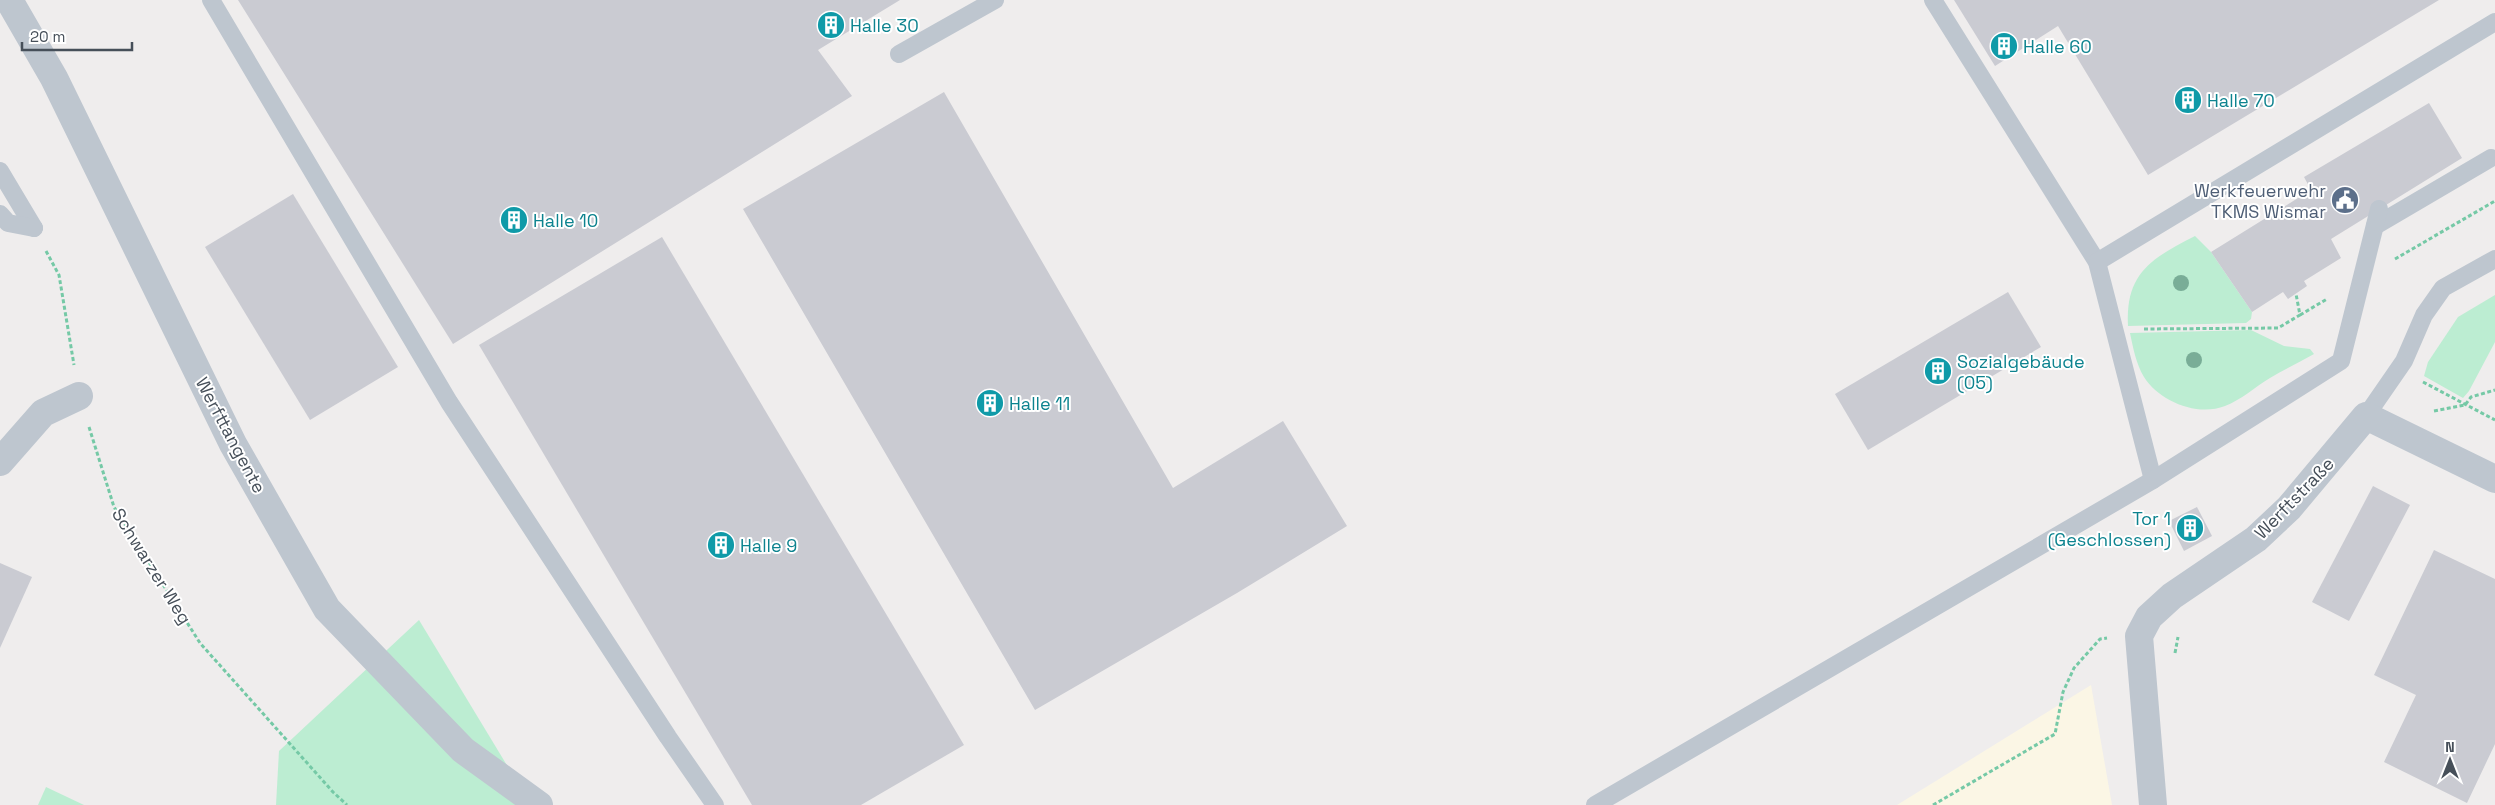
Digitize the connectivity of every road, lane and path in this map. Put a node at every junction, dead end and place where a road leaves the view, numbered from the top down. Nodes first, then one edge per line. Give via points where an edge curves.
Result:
1 (9, 0) edge
2 (211, 0) edge
3 (995, 0) edge
4 (1932, 0) edge
5 (2495, 22) edge
6 (899, 54) dead end
7 (2491, 158) dead end
8 (0, 171) edge
9 (2379, 209) dead end
10 (0, 214) edge
11 (2375, 226) junction
12 (34, 228) junction
13 (2495, 259) edge
14 (2097, 262) junction
15 (2296, 294) dead end
16 (2114, 330) junction
17 (2399, 368) junction
18 (2495, 390) edge
19 (79, 396) junction
20 (2466, 405) junction
21 (2366, 416) junction
22 (2495, 420) edge
23 (0, 462) edge
24 (2495, 479) edge
25 (2153, 480) junction
26 (2139, 636) junction
27 (2178, 636) dead end
28 (2174, 661) dead end
29 (347, 805) edge
30 (539, 805) edge
31 (715, 805) edge
32 (1595, 805) edge
33 (1933, 805) edge
34 (2153, 805) edge

1 - 30 street, Werfttangente via 54,78 233,444 327,609 463,750
2 - 31 lane via 449,402
3 - 6 lane
4 - 14 lane
5 - 14 lane
7 - 11 lane
8 - 12 lane
9 - 11 lane
10 - 12 lane via 8,223
11 - 25 lane via 2341,361
12 - 19 path, Schwarzer Weg via 59,275
13 - 17 lane, Werftstraße via 2443,288 2424,315
14 - 16 lane
15 - 16 path via 2300,315 2278,328
16 - 25 lane
17 - 20 path
17 - 21 lane, Werftstraße
18 - 20 path via 2471,397
19 - 23 street via 43,413
19 - 29 path, Schwarzer Weg via 114,507 200,643
20 - 22 path
21 - 24 street
21 - 26 street, Werftstraße via 2289,508 2256,539 2172,596 2148,617
25 - 32 lane
26 - 33 path via 2100,638 2074,668 2063,692 2055,734
26 - 34 street
27 - 28 path

